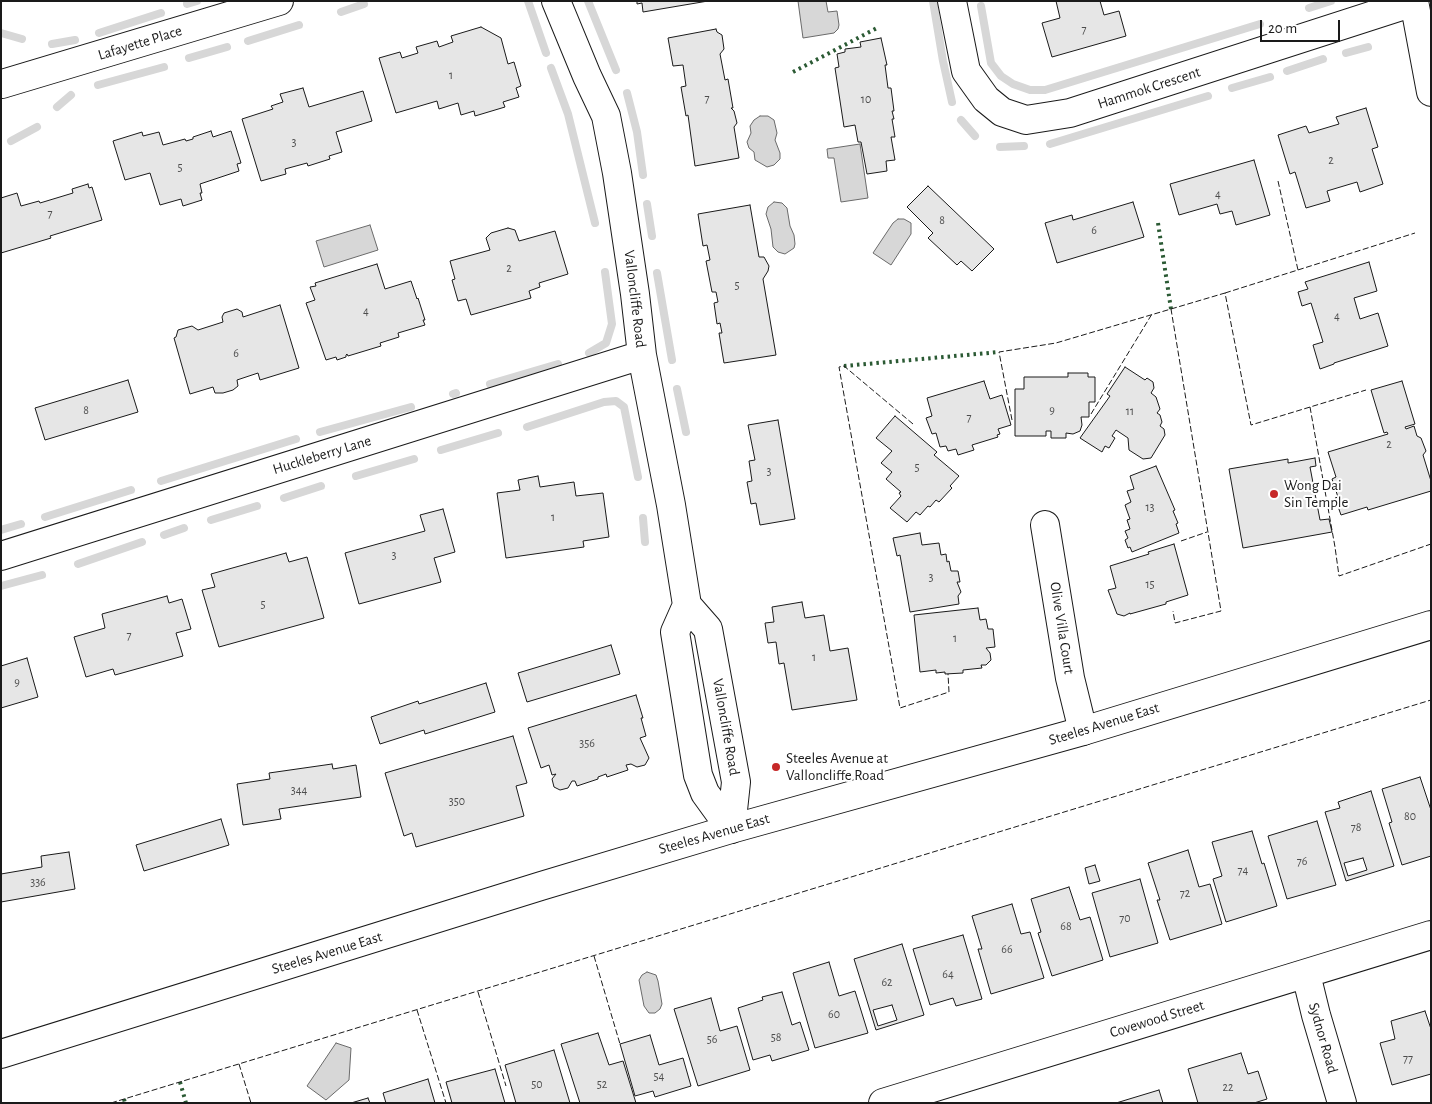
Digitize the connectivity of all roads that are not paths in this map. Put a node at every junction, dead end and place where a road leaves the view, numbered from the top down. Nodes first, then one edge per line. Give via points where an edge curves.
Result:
1 (279, 1) edge
2 (556, 1) edge
3 (952, 1) edge
4 (1414, 2) edge
5 (2, 84) edge
6 (1431, 92) edge
7 (642, 355) junction
8 (1046, 525) dead end
9 (1, 556) edge
10 (687, 604) junction
11 (1431, 625) edge
12 (1083, 731) junction
13 (731, 829) junction
14 (1431, 935) edge
15 (1306, 974) junction
16 (1, 1054) edge
17 (883, 1103) edge
18 (1342, 1103) edge

1 - 5 street, Lafayette Place
2 - 7 street, Valloncliffe Road via 606,116 619,182
3 - 4 street, Hammok Crescent via 966,71 986,99 1002,112 1026,120 1070,113
4 - 6 street
7 - 9 street, Huckleberry Lane
7 - 10 street, Valloncliffe Road via 672,505
8 - 12 street, Olive Villa Court via 1070,678
10 - 13 street, Valloncliffe Road via 708,629 736,782
10 - 13 street via 675,632 698,775 705,793
11 - 12 street, Steeles Avenue East
12 - 13 street, Steeles Avenue East
13 - 16 street, Steeles Avenue East
14 - 15 street, Covewood Street
15 - 17 street, Covewood Street
15 - 18 street, Sydnor Road

